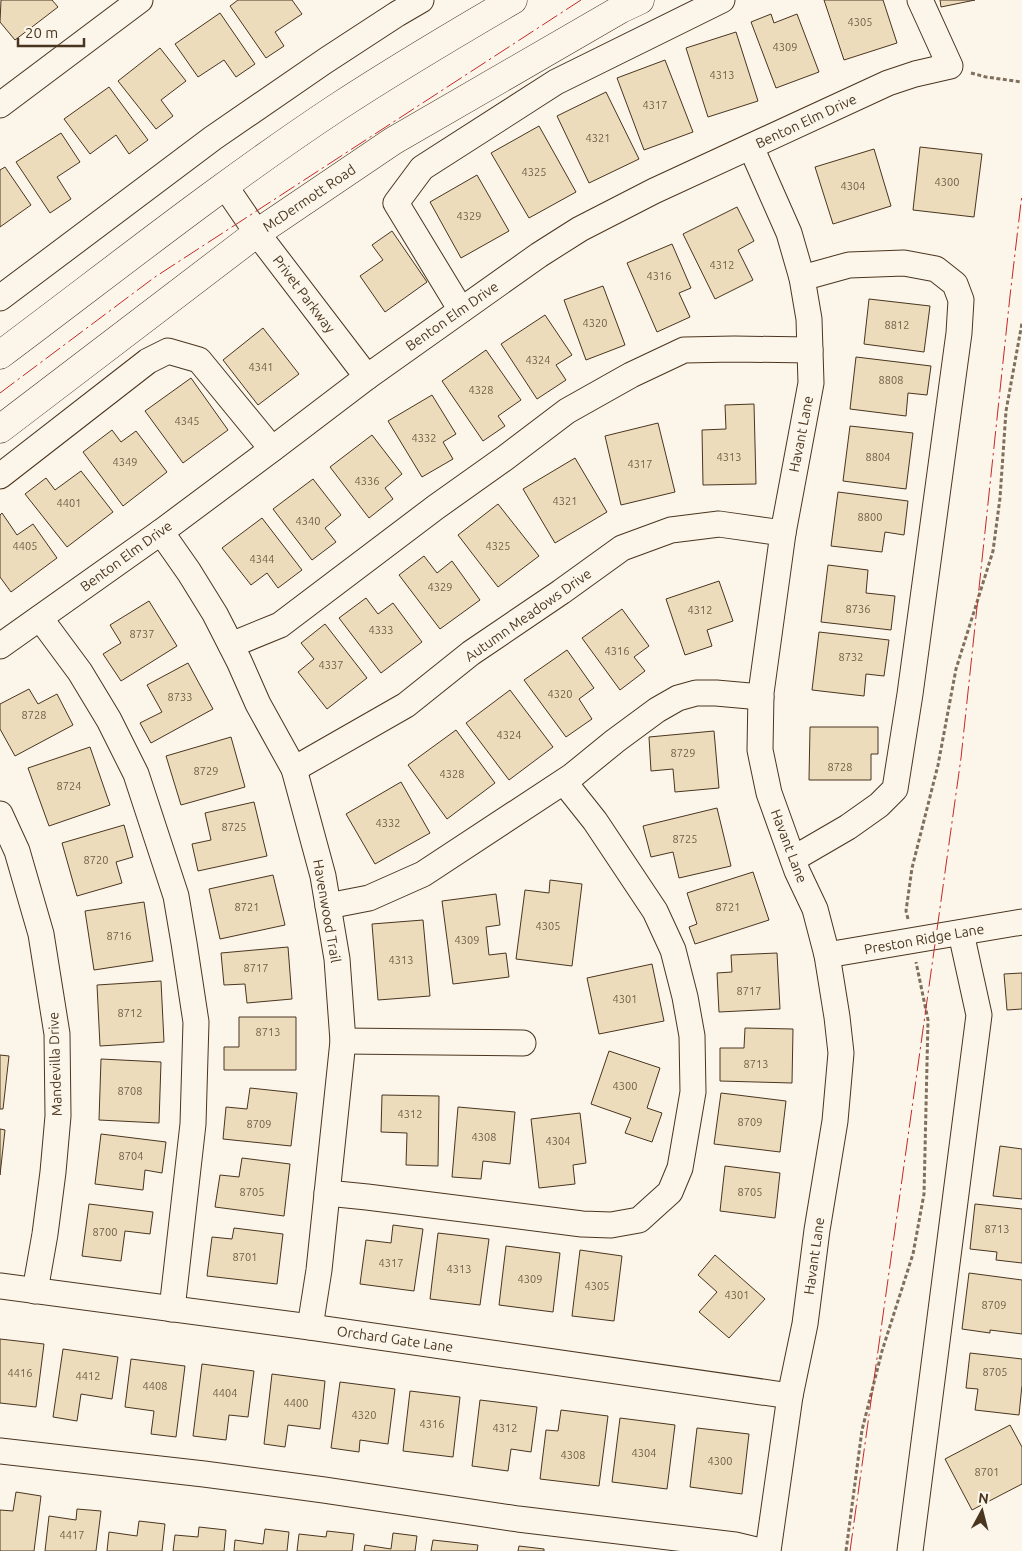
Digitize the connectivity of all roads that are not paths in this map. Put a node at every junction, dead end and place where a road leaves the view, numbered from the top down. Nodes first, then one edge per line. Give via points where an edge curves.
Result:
1 (140, 0) edge
2 (421, 0) edge
3 (513, 0) edge
4 (640, 0) edge
5 (722, 0) edge
6 (920, 0) edge
7 (0, 105) edge
8 (751, 147) junction
9 (225, 186) junction
10 (257, 233) junction
11 (802, 278) junction
12 (0, 298) edge
13 (461, 310) junction
14 (810, 350) junction
15 (0, 355) edge
16 (367, 376) junction
17 (0, 429) edge
18 (272, 449) junction
19 (0, 476) edge
20 (161, 532) junction
21 (783, 533) junction
22 (40, 618) junction
23 (231, 645) junction
24 (0, 646) edge
25 (761, 697) junction
26 (294, 769) junction
27 (564, 782) junction
28 (0, 814) edge
29 (8, 854) edge
30 (793, 859) junction
31 (328, 906) junction
32 (1022, 922) edge
33 (960, 933) junction
34 (827, 955) junction
35 (343, 1041) junction
36 (523, 1043) dead end
37 (327, 1194) junction
38 (0, 1286) edge
39 (35, 1290) junction
40 (172, 1308) junction
41 (310, 1326) junction
42 (790, 1396) junction
43 (0, 1451) edge
44 (760, 1551) edge
45 (768, 1551) edge
46 (910, 1551) edge

1 - 7 street
2 - 12 street via 213,138
3 - 9 main road via 343,104
4 - 10 main road, McDermott Road via 393,141
5 - 13 street via 556,82 422,168 396,203
6 - 8 street, Benton Elm Drive via 950,66 888,83
8 - 11 street, Havant Lane via 789,233
8 - 13 street, Benton Elm Drive via 580,229
9 - 10 street, Privet Parkway
9 - 15 main road
10 - 16 street, Privet Parkway
10 - 17 main road, McDermott Road
11 - 14 street, Havant Lane
11 - 30 street via 849,265 904,263 936,270 955,284 961,300 910,694 894,789 879,805 848,827
13 - 16 street, Benton Elm Drive
14 - 21 street, Havant Lane via 811,383
14 - 23 street via 684,350 631,375 567,411 280,625
16 - 18 street, Benton Elm Drive
18 - 19 street via 199,360 168,351 148,361
18 - 20 street, Benton Elm Drive
20 - 22 street, Benton Elm Drive
20 - 23 street, Havenwood Trail via 189,572
21 - 25 street, Havant Lane
21 - 26 street, Autumn Meadows Drive via 720,524 670,530 622,548 471,653 406,705
22 - 24 street, Benton Elm Drive
22 - 40 street via 80,672 136,774 176,896 196,1022 193,1124
23 - 26 street, Havenwood Trail via 258,704
25 - 27 street via 696,693 678,698 615,740
25 - 30 street, Havant Lane via 760,750 769,793
26 - 31 street, Havenwood Trail
27 - 31 street via 423,874 369,898
27 - 37 street via 595,821 655,911 673,950 692,1036 693,1092 680,1168 670,1192 639,1220 611,1225
28 - 29 street, Mandevilla Drive
29 - 39 street, Mandevilla Drive via 41,934 56,1034 58,1116 55,1153
30 - 34 street, Havant Lane via 815,909
31 - 35 street, Havenwood Trail via 337,959
32 - 33 street, Preston Ridge Lane
33 - 34 street, Preston Ridge Lane
33 - 46 street via 979,1015
34 - 42 street, Havant Lane via 841,1053 835,1121 805,1324
35 - 36 street
35 - 37 street, Havenwood Trail
37 - 41 street, Havenwood Trail
38 - 39 street, Orchard Gate Lane
39 - 40 street, Orchard Gate Lane
40 - 41 street, Orchard Gate Lane
41 - 42 street, Orchard Gate Lane
42 - 45 street, Havant Lane
43 - 44 street via 204,1474 518,1519 736,1545

